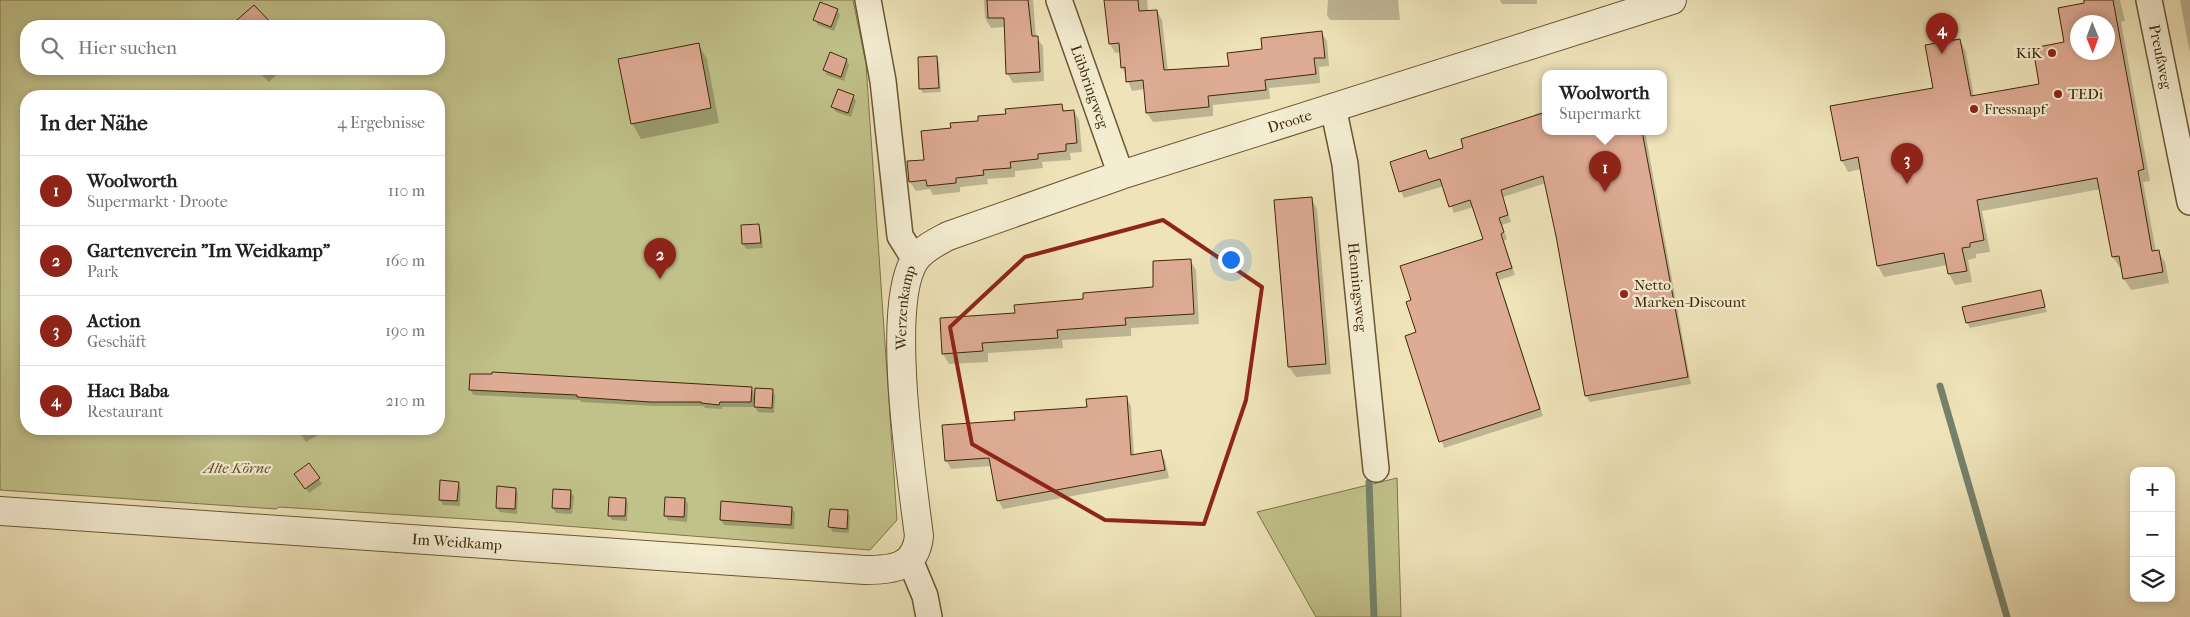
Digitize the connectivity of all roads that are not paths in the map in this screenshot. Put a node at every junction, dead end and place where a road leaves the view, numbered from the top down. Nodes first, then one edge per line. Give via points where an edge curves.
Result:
1 (868, 0) edge
2 (1059, 0) edge
3 (1672, 0) edge
4 (2149, 0) edge
5 (1333, 107) junction
6 (1121, 175) junction
7 (2190, 202) edge
8 (914, 260) junction
9 (1376, 469) dead end
10 (0, 511) edge
11 (910, 560) junction
12 (929, 617) edge

1 - 8 street, Werzenkamp via 883,81 900,236
2 - 6 street, Lübbringweg
3 - 5 street, Droote
4 - 7 street, Preußweg
5 - 6 street, Droote
5 - 9 street, Henningsweg via 1345,164
6 - 8 street, Droote via 948,236
8 - 11 street, Werzenkamp via 903,294 901,336 919,536
10 - 11 street, Im Weidkamp via 865,570 890,570
11 - 12 street via 926,596

